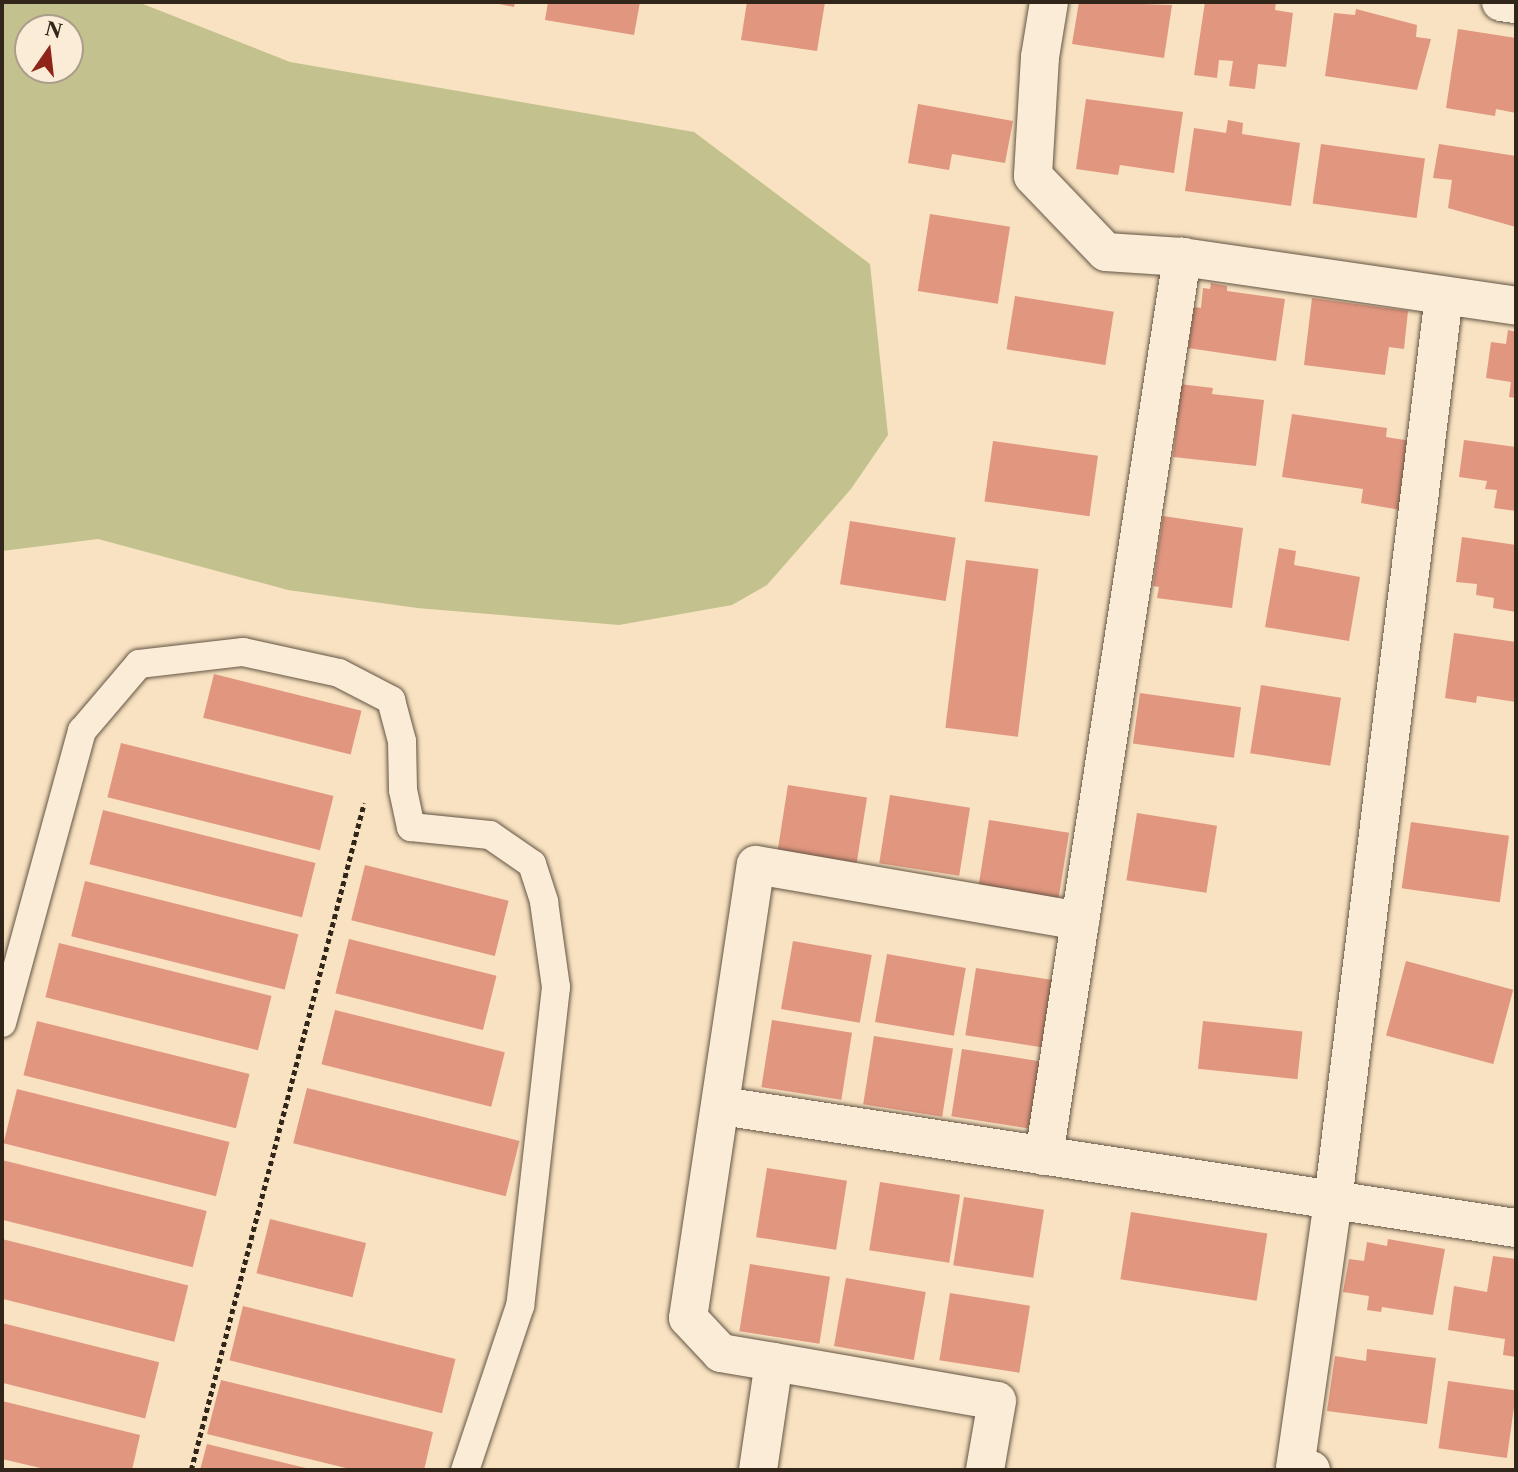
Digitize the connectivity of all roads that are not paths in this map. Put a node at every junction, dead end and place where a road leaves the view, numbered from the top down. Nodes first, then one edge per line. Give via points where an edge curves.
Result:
1 (1049, 2) edge
2 (1501, 2) edge
3 (1516, 4) edge
4 (1182, 257) junction
5 (1444, 296) junction
6 (1516, 306) edge
7 (1080, 921) junction
8 (2, 1023) edge
9 (722, 1107) junction
10 (1044, 1156) junction
11 (1333, 1201) junction
12 (1516, 1228) edge
13 (774, 1362) junction
14 (465, 1470) edge
15 (758, 1470) edge
16 (985, 1470) edge
17 (1311, 1470) edge

1 - 4 street via 1040,57 1033,176 1106,252
2 - 3 street
4 - 5 street
4 - 7 street
5 - 6 street
5 - 11 street
7 - 9 street via 756,865
7 - 10 street
8 - 14 lane via 82,731 139,664 243,652 339,673 391,700 402,741 403,790 411,827 491,835 532,864 544,902 556,987 520,1306
9 - 10 street
9 - 13 street via 688,1318 721,1353
10 - 11 street
11 - 12 street
11 - 17 street via 1295,1468
13 - 15 street
13 - 16 street via 997,1401

